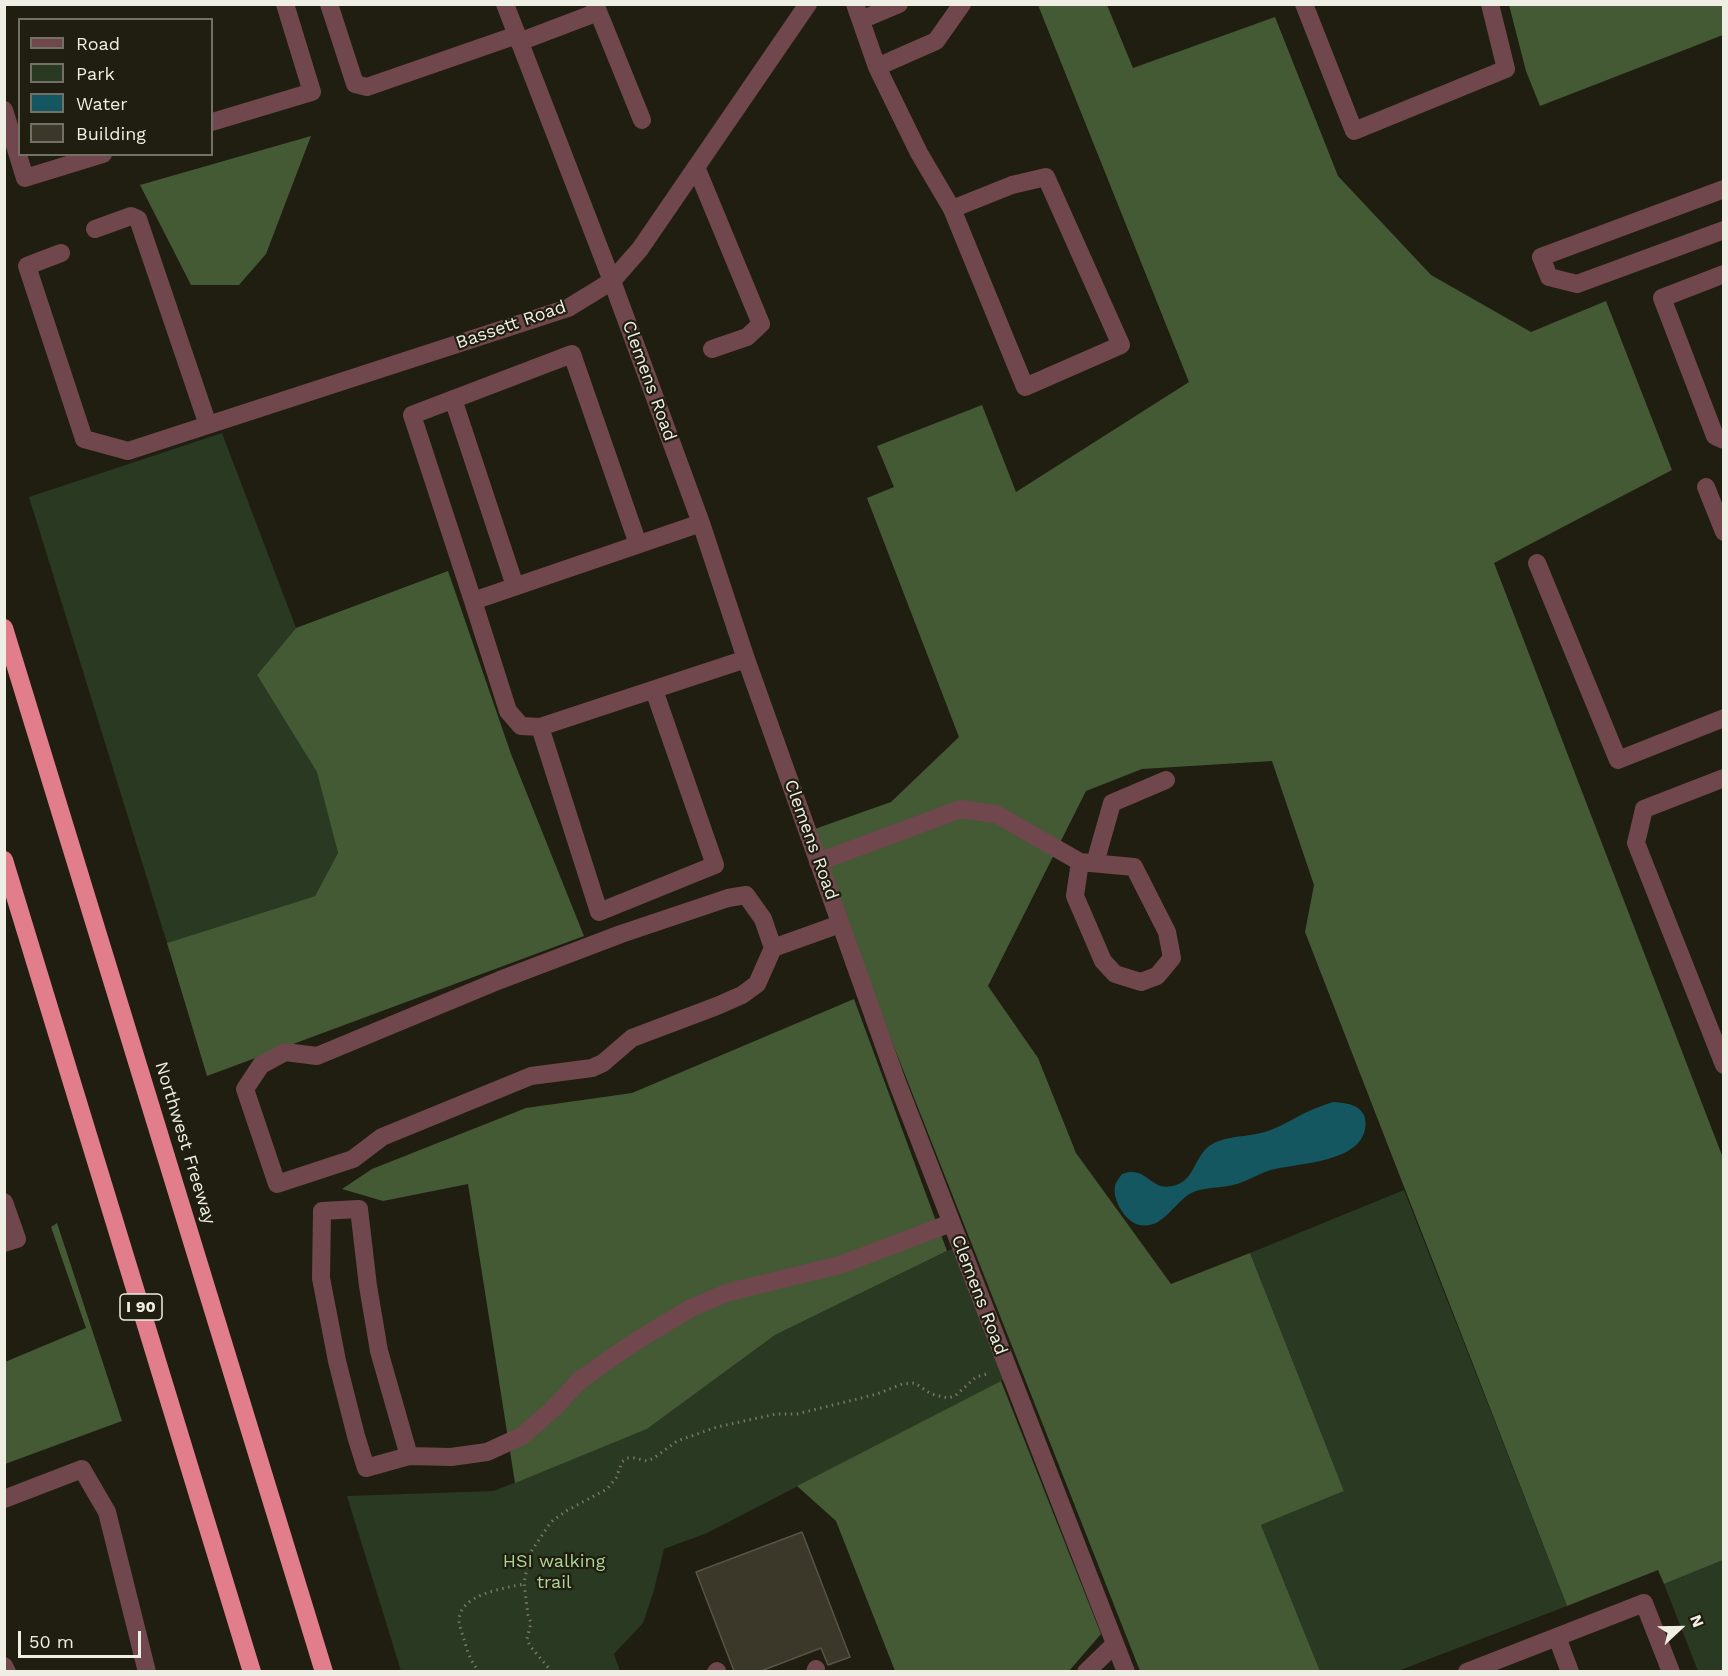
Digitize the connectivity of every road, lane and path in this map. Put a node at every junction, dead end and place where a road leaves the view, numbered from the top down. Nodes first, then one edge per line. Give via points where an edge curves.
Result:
1 (285, 4) edge
2 (329, 4) edge
3 (505, 4) edge
4 (808, 4) edge
5 (899, 4) edge
6 (962, 4) edge
7 (1304, 4) edge
8 (1490, 4) edge
9 (596, 8) edge
10 (858, 12) edge
11 (518, 38) junction
12 (877, 67) junction
13 (4, 110) edge
14 (642, 120) dead end
15 (213, 122) edge
16 (18, 153) edge
17 (19, 156) edge
18 (97, 156) edge
19 (696, 167) junction
20 (1724, 189) edge
21 (952, 209) junction
22 (95, 228) dead end
23 (1724, 230) edge
24 (61, 253) dead end
25 (1724, 274) edge
26 (612, 281) junction
27 (712, 349) dead end
28 (453, 399) junction
29 (208, 425) junction
30 (1724, 440) edge
31 (1706, 487) dead end
32 (701, 523) junction
33 (1724, 532) edge
34 (638, 544) junction
35 (1537, 563) dead end
36 (515, 586) junction
37 (473, 601) junction
38 (4, 628) edge
39 (746, 659) junction
40 (654, 690) junction
41 (1724, 718) edge
42 (540, 727) junction
43 (1724, 778) edge
44 (1166, 780) dead end
45 (4, 860) edge
46 (818, 862) junction
47 (1087, 863) junction
48 (840, 924) junction
49 (773, 948) junction
50 (1724, 1065) edge
51 (4, 1203) edge
52 (951, 1223) junction
53 (4, 1243) edge
54 (990, 1373) dead end
55 (409, 1456) junction
56 (4, 1499) edge
57 (524, 1584) junction
58 (1557, 1637) junction
59 (1115, 1644) junction
60 (4, 1666) edge
61 (7, 1671) edge
62 (147, 1671) edge
63 (252, 1671) edge
64 (324, 1671) edge
65 (480, 1671) edge
66 (552, 1671) edge
67 (1086, 1671) edge
68 (1125, 1671) edge
69 (1467, 1671) edge
70 (1570, 1671) edge
71 (1671, 1671) edge

1 - 15 street via 312,92
2 - 11 street via 355,84 367,87
3 - 11 street, Clemens Road
4 - 19 street, Bassett Road
5 - 10 street
6 - 12 street via 936,41
7 - 8 street via 1354,131 1506,69
9 - 11 street
9 - 14 street
10 - 12 street
11 - 26 street, Clemens Road
12 - 21 street via 919,153
13 - 16 street
17 - 18 street via 26,178
19 - 26 street, Bassett Road via 644,243
19 - 27 street via 761,324 747,337
20 - 23 street via 1541,257 1549,277 1577,284
21 - 21 street via 1025,387 1121,345 1046,177 1012,185
22 - 29 street via 131,216 138,219
24 - 29 street, Bassett Road via 27,266 84,439 128,451
25 - 30 street via 1662,298 1715,436
26 - 29 street, Bassett Road via 568,308
26 - 32 street, Clemens Road
28 - 34 street via 572,354
28 - 36 street
28 - 37 street via 412,415
31 - 33 street
32 - 34 street
32 - 39 street, Clemens Road
34 - 36 street
35 - 41 street via 1618,760
36 - 37 street
37 - 42 street via 508,711 521,726
38 - 64 highway, Northwest Freeway
39 - 40 street
39 - 46 street, Clemens Road
40 - 42 street
40 - 42 street via 715,865 599,912
43 - 50 street via 1644,809 1636,843
44 - 47 street via 1112,804
45 - 63 highway, I 90
46 - 47 street via 961,809 996,814
46 - 48 street, Clemens Road
47 - 47 street via 1134,867 1167,932 1172,958 1157,976 1141,982 1115,974 1103,961 1075,896
48 - 49 street
48 - 52 street, Clemens Road
49 - 49 street via 757,984 742,995 632,1038 603,1064 531,1076 382,1137 352,1159 277,1184 245,1089 261,1065 285,1052 317,1056 500,980 728,898 746,895 763,920
51 - 53 street via 17,1239
52 - 55 street via 840,1265 729,1292 691,1308 580,1380 522,1436 487,1452 451,1457
52 - 59 street, Clemens Road
54 - 57 path via 976,1377 948,1398 931,1394 915,1383 902,1384 797,1414 776,1414 717,1427 677,1441 647,1461 627,1458 607,1489 551,1522 530,1553
55 - 55 street via 379,1351 359,1209 322,1211 321,1278 337,1361 366,1468
56 - 62 street via 82,1469 107,1512
57 - 65 path via 496,1590 464,1607 459,1620 463,1636 469,1656
57 - 66 path via 531,1623 527,1639
58 - 69 street
58 - 70 street
58 - 71 street via 1644,1603
59 - 67 street
59 - 68 street, Clemens Road
60 - 61 street

